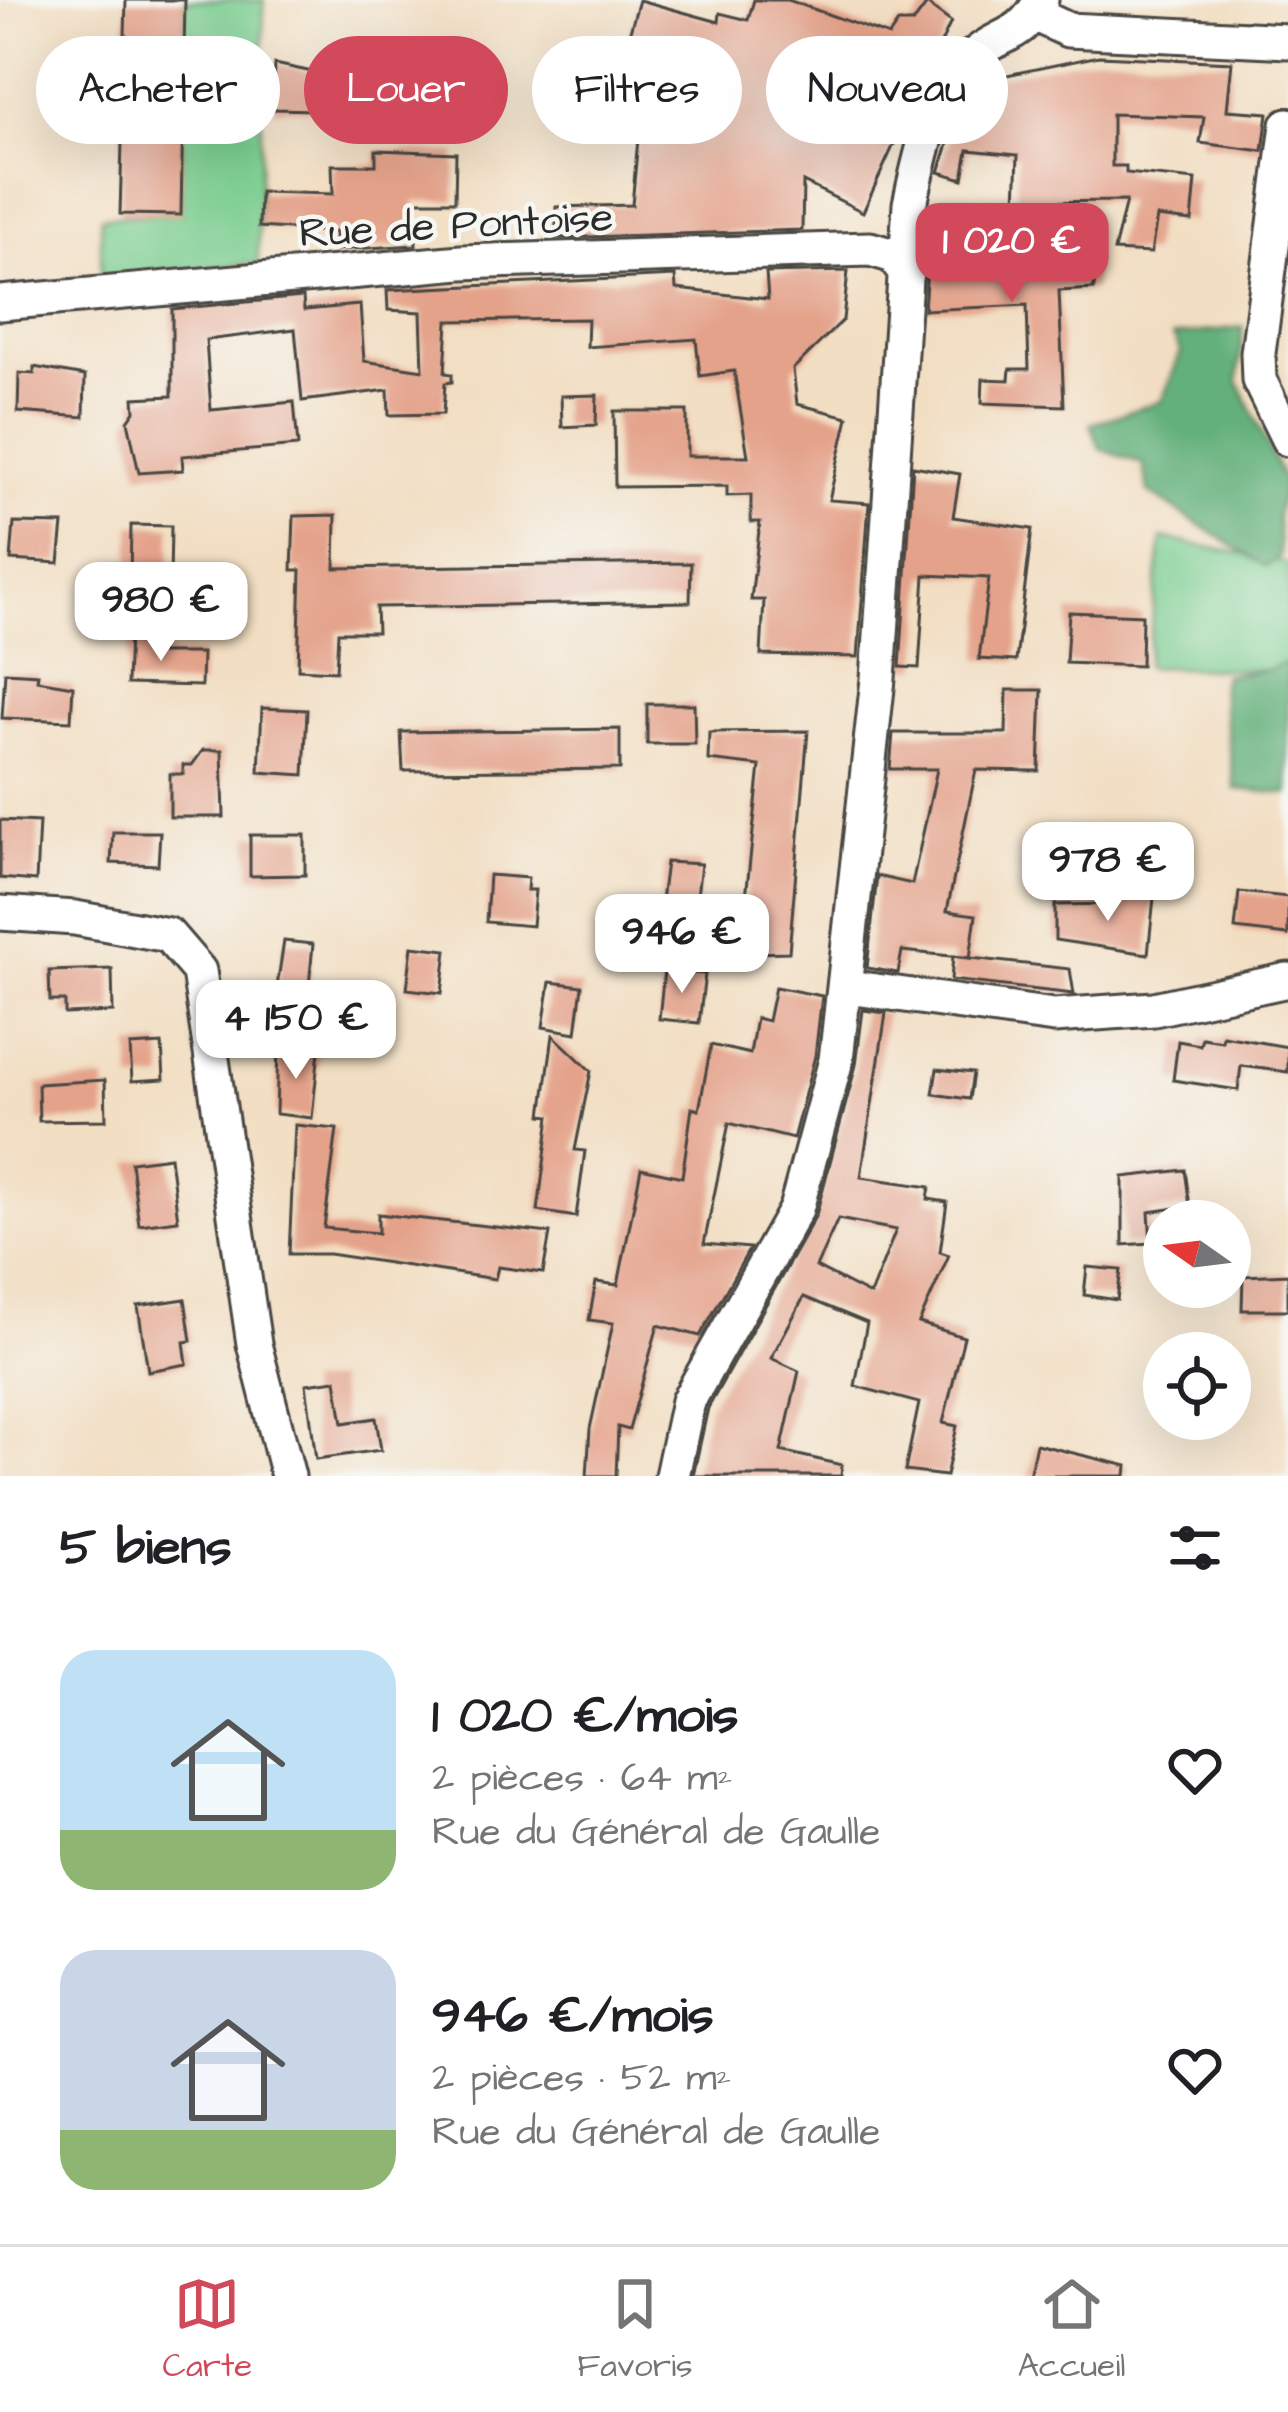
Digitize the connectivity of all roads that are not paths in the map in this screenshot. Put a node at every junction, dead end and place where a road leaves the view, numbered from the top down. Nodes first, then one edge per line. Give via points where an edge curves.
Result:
1 (1037, 7) edge
2 (1006, 36) edge
3 (1281, 45) edge
4 (1288, 125) edge
5 (923, 144) edge
6 (923, 144) edge
7 (847, 250) junction
8 (906, 274) junction
9 (0, 303) edge
10 (1288, 439) edge
11 (0, 913) edge
12 (1288, 980) edge
13 (848, 987) junction
14 (288, 1476) edge
15 (672, 1476) edge

1 - 2 street
1 - 3 street via 1068,30
4 - 10 street via 1258,353 1259,380
5 - 7 street via 885,229
6 - 8 street
7 - 8 street, Rue de Pontoise via 894,256
7 - 9 street, Rue de Pontoise via 461,262
8 - 13 street
11 - 14 street via 168,935 200,971 254,1344
12 - 13 street via 1154,1010 1054,1016
13 - 15 street via 801,1197 688,1401

